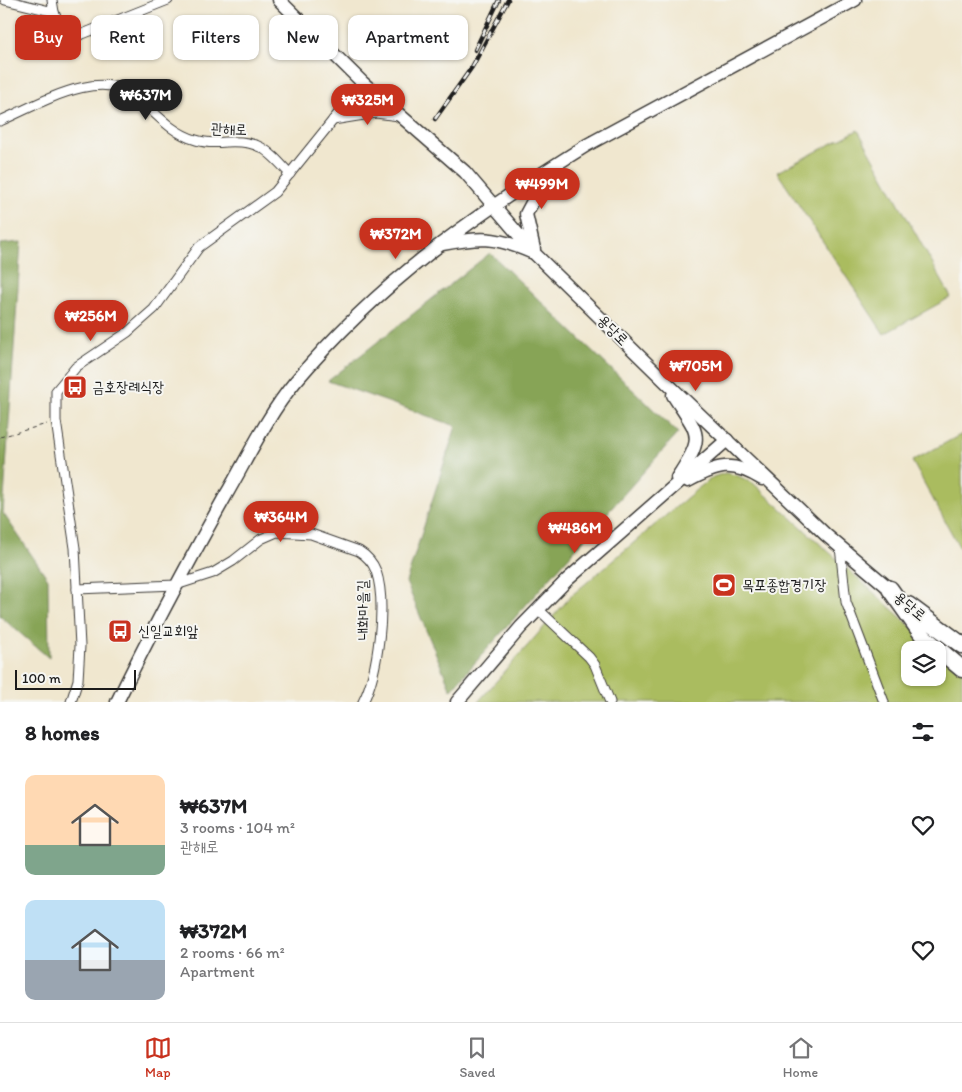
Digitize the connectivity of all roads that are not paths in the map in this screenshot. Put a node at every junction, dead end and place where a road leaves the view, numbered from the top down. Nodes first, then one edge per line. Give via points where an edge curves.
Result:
1 (5, 0) edge
2 (52, 0) edge
3 (168, 0) edge
4 (279, 0) edge
5 (855, 0) edge
6 (143, 4) edge
7 (54, 12) junction
8 (363, 83) junction
9 (403, 117) junction
10 (333, 120) junction
11 (0, 121) edge
12 (551, 167) junction
13 (290, 174) junction
14 (494, 204) junction
15 (439, 244) junction
16 (535, 254) junction
17 (663, 380) junction
18 (727, 440) junction
19 (778, 489) junction
20 (668, 491) junction
21 (840, 547) junction
22 (176, 585) junction
23 (890, 589) junction
24 (77, 590) junction
25 (538, 609) junction
26 (962, 645) edge
27 (962, 669) edge
28 (71, 702) edge
29 (117, 702) edge
30 (364, 702) edge
31 (457, 702) edge
32 (610, 702) edge
33 (884, 702) edge

1 - 7 street
2 - 7 street
3 - 6 street
4 - 8 street, 용당로
5 - 12 street
6 - 7 street via 70,38 64,38
8 - 9 street, 용당로
8 - 10 street
9 - 10 street via 376,112
9 - 14 street, 용당로 via 465,172
10 - 13 street
11 - 13 street, 관해로 via 79,87 109,84 135,95 184,136 197,141 250,142 268,150
12 - 14 street
12 - 16 street via 526,214
13 - 24 street via 275,192 199,247 141,322 76,367 56,391 56,421 75,548
14 - 15 street
14 - 16 street, 용당로
15 - 16 street via 489,238 506,241
15 - 22 street via 366,306 295,383 266,424
16 - 17 street, 용당로
17 - 18 street, 용당로
17 - 20 street via 696,436 694,451
18 - 19 street, 용당로
18 - 20 street
19 - 20 street via 739,468 724,466
19 - 21 street, 용당로
20 - 25 street
21 - 23 street, 용당로
21 - 33 street via 846,602
22 - 24 street, 내화마을길
22 - 29 street
22 - 30 street, 내화마을길 via 213,573 261,539 277,532 311,534 365,554 375,569 380,599 374,675
23 - 26 highway, 용당로 via 927,621
23 - 27 highway via 924,638
24 - 28 street via 80,667
25 - 31 street
25 - 32 street via 589,657

